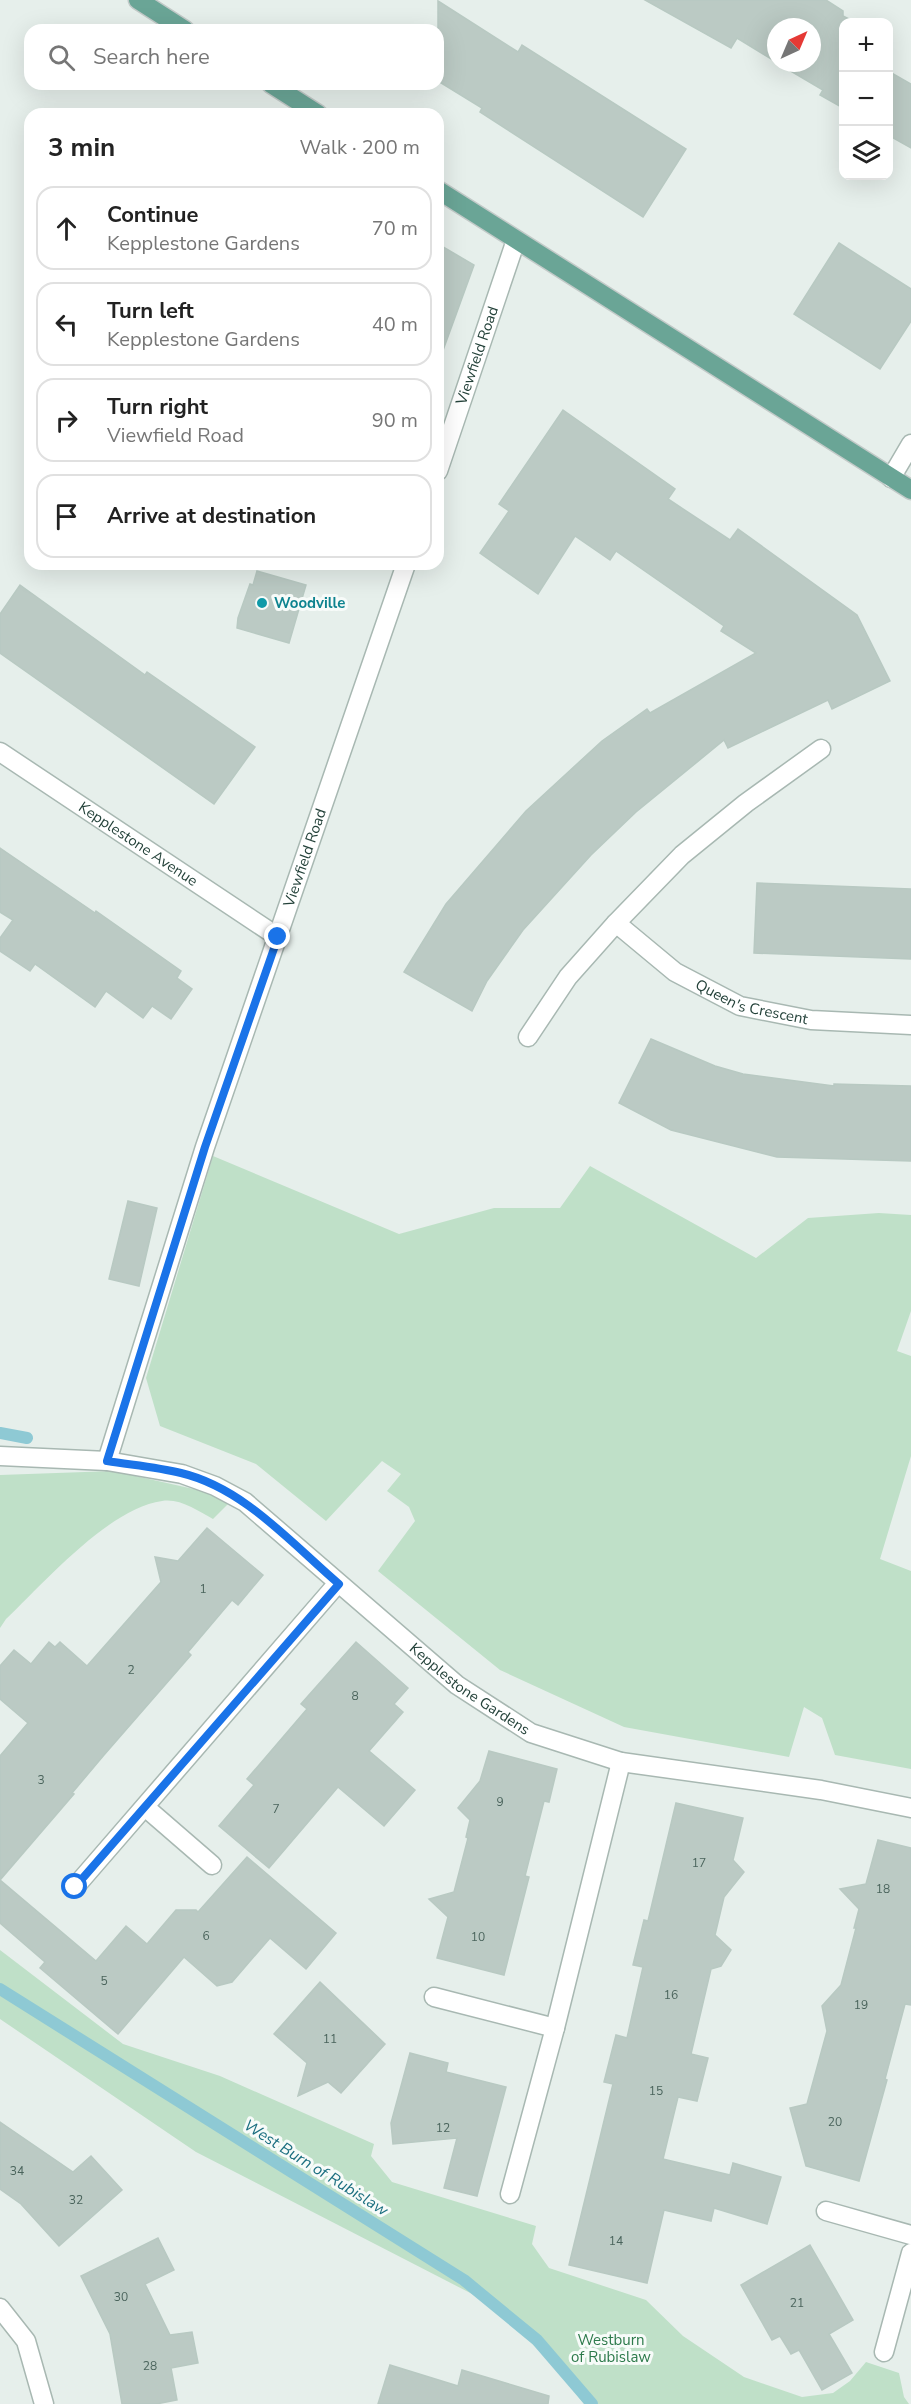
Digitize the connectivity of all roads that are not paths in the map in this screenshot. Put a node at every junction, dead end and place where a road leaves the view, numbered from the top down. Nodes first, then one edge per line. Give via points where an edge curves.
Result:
1 (138, 0) edge
2 (176, 24) edge
3 (280, 90) edge
4 (309, 108) edge
5 (444, 194) edge
6 (516, 240) junction
7 (911, 444) edge
8 (444, 453) edge
9 (891, 477) junction
10 (911, 490) edge
11 (404, 570) edge
12 (821, 749) dead end
13 (0, 752) edge
14 (616, 923) junction
15 (278, 937) junction
16 (911, 1025) edge
17 (528, 1037) dead end
18 (0, 1456) edge
19 (107, 1461) junction
20 (339, 1584) junction
21 (621, 1762) junction
22 (145, 1807) junction
23 (911, 1808) edge
24 (212, 1865) dead end
25 (75, 1887) dead end
26 (434, 1997) dead end
27 (555, 2028) junction
28 (510, 2194) dead end
29 (826, 2211) dead end
30 (911, 2235) edge
31 (911, 2253) edge
32 (0, 2308) edge
33 (884, 2352) dead end
34 (44, 2404) edge

1 - 2 main road
3 - 4 main road
5 - 6 main road
6 - 8 street, Viewfield Road
6 - 9 main road
7 - 9 street
9 - 10 main road
11 - 15 street, Viewfield Road
12 - 14 street via 682,855
13 - 15 street, Kepplestone Avenue
14 - 16 street, Queen's Crescent via 675,972 740,1006 811,1020
14 - 17 street via 568,977
15 - 19 street, Viewfield Road via 205,1147
18 - 19 street
19 - 20 street, Kepplestone Gardens via 182,1473 245,1502
20 - 21 street, Kepplestone Gardens via 457,1685 531,1733
20 - 22 street
21 - 23 street, Kepplestone Gardens via 820,1790
21 - 27 street
22 - 24 street
22 - 25 street
26 - 27 street
27 - 28 street
29 - 30 street
31 - 33 street
32 - 34 street via 26,2341

